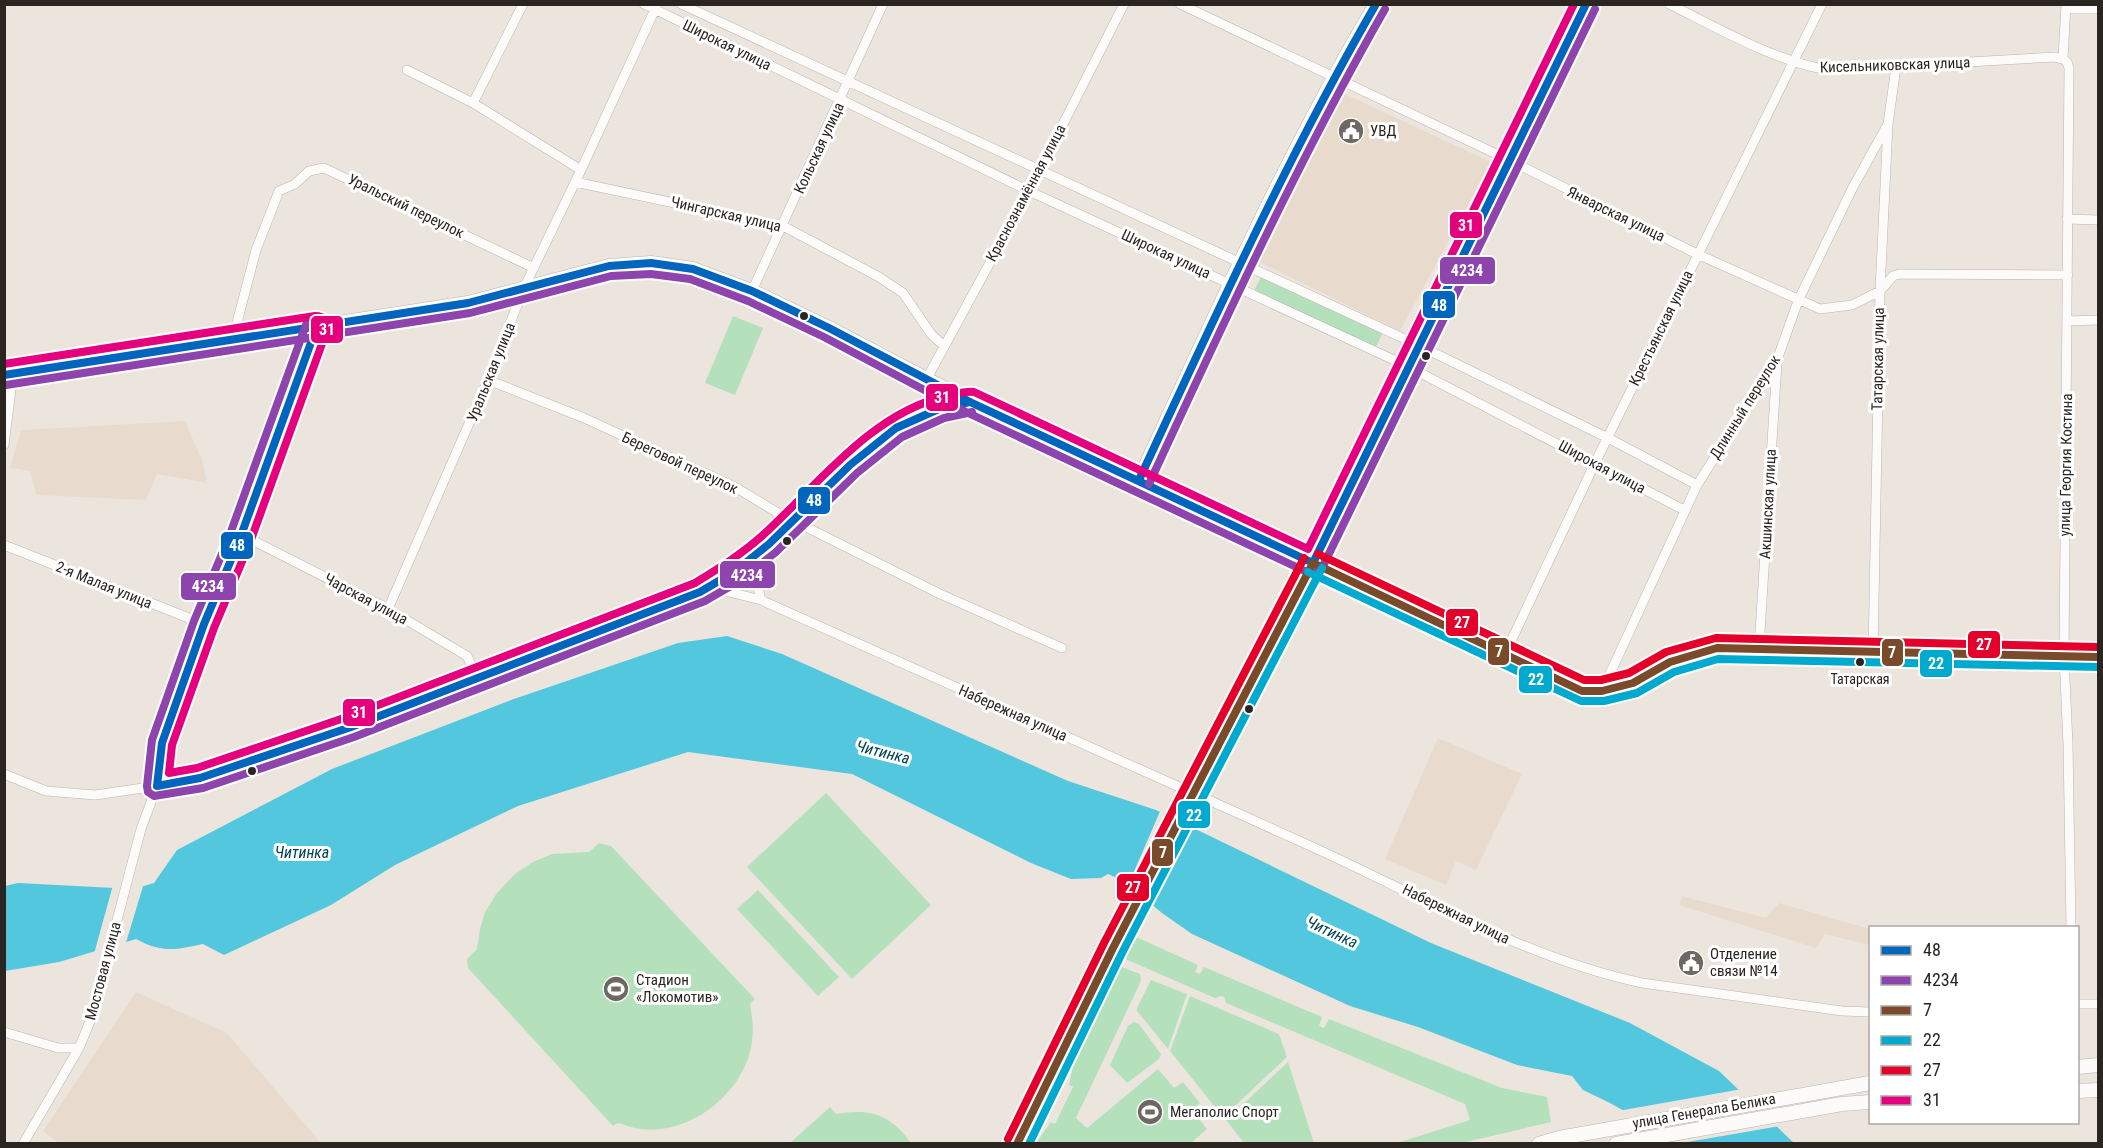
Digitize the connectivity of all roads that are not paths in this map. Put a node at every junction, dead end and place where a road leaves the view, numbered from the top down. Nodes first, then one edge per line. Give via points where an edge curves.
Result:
1 (523, 4) edge
2 (644, 4) edge
3 (681, 4) edge
4 (884, 4) edge
5 (1124, 4) edge
6 (1180, 4) edge
7 (1376, 4) edge
8 (1586, 4) edge
9 (1669, 4) edge
10 (1822, 4) edge
11 (656, 7) edge
12 (2066, 7) edge
13 (2098, 9) edge
14 (2063, 60) junction
15 (1795, 61) junction
16 (1896, 67) junction
17 (407, 70) dead end
18 (1333, 76) junction
19 (848, 83) junction
20 (841, 99) junction
21 (473, 103) junction
22 (1888, 124) junction
23 (1509, 160) junction
24 (581, 170) junction
25 (1039, 171) junction
26 (575, 182) junction
27 (1029, 191) junction
28 (2067, 219) junction
29 (2098, 220) edge
30 (783, 226) junction
31 (1697, 254) junction
32 (1239, 264) junction
33 (534, 268) junction
34 (2067, 275) junction
35 (1230, 284) junction
36 (523, 290) junction
37 (752, 291) junction
38 (1880, 291) junction
39 (1798, 301) junction
40 (2098, 320) edge
41 (2067, 321) junction
42 (317, 326) junction
43 (233, 338) junction
44 (944, 345) junction
45 (1420, 346) junction
46 (1777, 360) junction
47 (1409, 367) junction
48 (9, 375) edge
49 (488, 380) junction
50 (926, 380) junction
51 (970, 402) junction
52 (1608, 438) junction
53 (4, 445) edge
54 (1595, 463) junction
55 (1139, 480) junction
56 (1697, 485) junction
57 (1684, 510) junction
58 (794, 520) junction
59 (239, 541) junction
60 (769, 544) junction
61 (4, 545) edge
62 (1313, 563) junction
63 (700, 592) junction
64 (761, 600) junction
65 (388, 609) junction
66 (204, 624) junction
67 (1062, 648) dead end
68 (1759, 648) junction
69 (1873, 653) junction
70 (1505, 654) junction
71 (2064, 656) junction
72 (2098, 657) edge
73 (478, 679) junction
74 (1602, 691) junction
75 (4, 774) edge
76 (157, 786) junction
77 (1190, 799) junction
78 (2071, 926) edge
79 (2079, 1004) edge
80 (2098, 1004) edge
81 (1869, 1012) edge
82 (4, 1032) edge
83 (80, 1048) junction
84 (2098, 1065) edge
85 (2079, 1067) edge
86 (1869, 1083) edge
87 (2098, 1090) edge
88 (2079, 1091) edge
89 (1869, 1102) edge
90 (23, 1143) edge
91 (1017, 1143) edge
92 (1539, 1143) edge
93 (1616, 1143) edge

1 - 21 street
2 - 11 street, Широкая улица
3 - 19 street, Широкая улица
4 - 19 street, Кольская улица
5 - 25 street, Краснознамённая улица
6 - 18 street, Январская улица
7 - 18 main road
8 - 23 main road
9 - 15 street, Кисельниковская улица
10 - 15 street, Крестьянская улица
11 - 20 street, Широкая улица
11 - 24 street, Уральская улица
12 - 13 street
12 - 14 street, улица Георгия Костина
14 - 16 street, Кисельниковская улица via 2054,57
14 - 28 street, улица Георгия Костина via 2068,68
15 - 16 street, Кисельниковская улица via 1829,70
15 - 31 street, Крестьянская улица
16 - 22 street, Татарская улица
17 - 21 street
18 - 23 street, Январская улица
18 - 32 main road
19 - 20 street, Кольская улица
19 - 25 street, Широкая улица
20 - 27 street, Широкая улица
20 - 30 street, Кольская улица
21 - 24 street
22 - 38 street, Татарская улица
22 - 39 street, Длинный переулок
23 - 31 street, Январская улица
23 - 45 main road
24 - 26 street, Уральская улица
25 - 27 street, Краснознамённая улица
25 - 32 street, Широкая улица
26 - 30 street, Чингарская улица
26 - 33 street, Уральская улица
27 - 35 street, Широкая улица
27 - 44 street, Краснознамённая улица
28 - 29 street
28 - 34 street, улица Георгия Костина
30 - 37 street, Кольская улица
30 - 44 street, Чингарская улица via 903,293 931,334
31 - 39 street, Январская улица
31 - 52 street, Крестьянская улица
32 - 35 main road
32 - 45 street, Широкая улица
33 - 36 street, Уральская улица
33 - 43 street, Уральский переулок via 324,168 309,171 295,184 279,191 256,250
34 - 38 street, Январская улица via 1899,273
34 - 41 street, улица Георгия Костина
35 - 47 street, Широкая улица
35 - 55 main road
36 - 37 main road via 609,266 651,263 693,269
36 - 42 main road via 468,303
36 - 49 street, Уральская улица
37 - 50 main road
38 - 39 street, Январская улица via 1852,305 1820,309
38 - 69 street, Татарская улица
39 - 46 street, Длинный переулок
40 - 41 street
41 - 71 street, улица Георгия Костина
42 - 43 main road
42 - 59 street, Мостовая улица
43 - 48 main road
44 - 50 street, Краснознамённая улица
45 - 47 main road
45 - 52 street, Широкая улица
46 - 56 street, Длинный переулок
46 - 68 street, Акшинская улица
47 - 54 street, Широкая улица
47 - 62 main road
48 - 53 street
49 - 58 street, Береговой переулок via 584,418 724,482
49 - 65 street, Уральская улица
50 - 51 main road
51 - 55 main road
51 - 58 street via 941,408 896,428 850,465
52 - 54 street, Крестьянская улица
52 - 56 street, Широкая улица
54 - 57 street, Широкая улица
54 - 70 street, Крестьянская улица
55 - 62 main road
56 - 57 street, Длинный переулок
57 - 74 street, Длинный переулок
58 - 60 street
58 - 67 street, Береговой переулок via 948,598
59 - 65 street, Чарская улица via 250,539
59 - 66 street, Мостовая улица
60 - 63 street
60 - 64 street via 758,564
61 - 66 street, 2-я Малая улица
62 - 70 street
62 - 77 main road
63 - 64 street, Набережная улица via 729,592
63 - 73 street, Набережная улица
64 - 77 street, Набережная улица
65 - 73 street, Чарская улица via 467,656
66 - 76 street, Мостовая улица via 162,742
68 - 69 street
68 - 74 street via 1718,648 1670,662 1633,683
69 - 71 street
70 - 74 street via 1582,691
71 - 72 street
71 - 78 street, улица Георгия Костина
73 - 76 street, Набережная улица via 274,754 200,778
75 - 76 street, Набережная улица via 46,791 95,795
76 - 83 street, Мостовая улица
77 - 81 street, Набережная улица via 1371,873 1526,948 1617,978
77 - 91 main road
79 - 80 street
82 - 83 street via 58,1048
83 - 90 street, Мостовая улица
84 - 85 main road
86 - 92 main road, улица Генерала Белика
87 - 88 main road
89 - 93 main road, улица Генерала Белика

